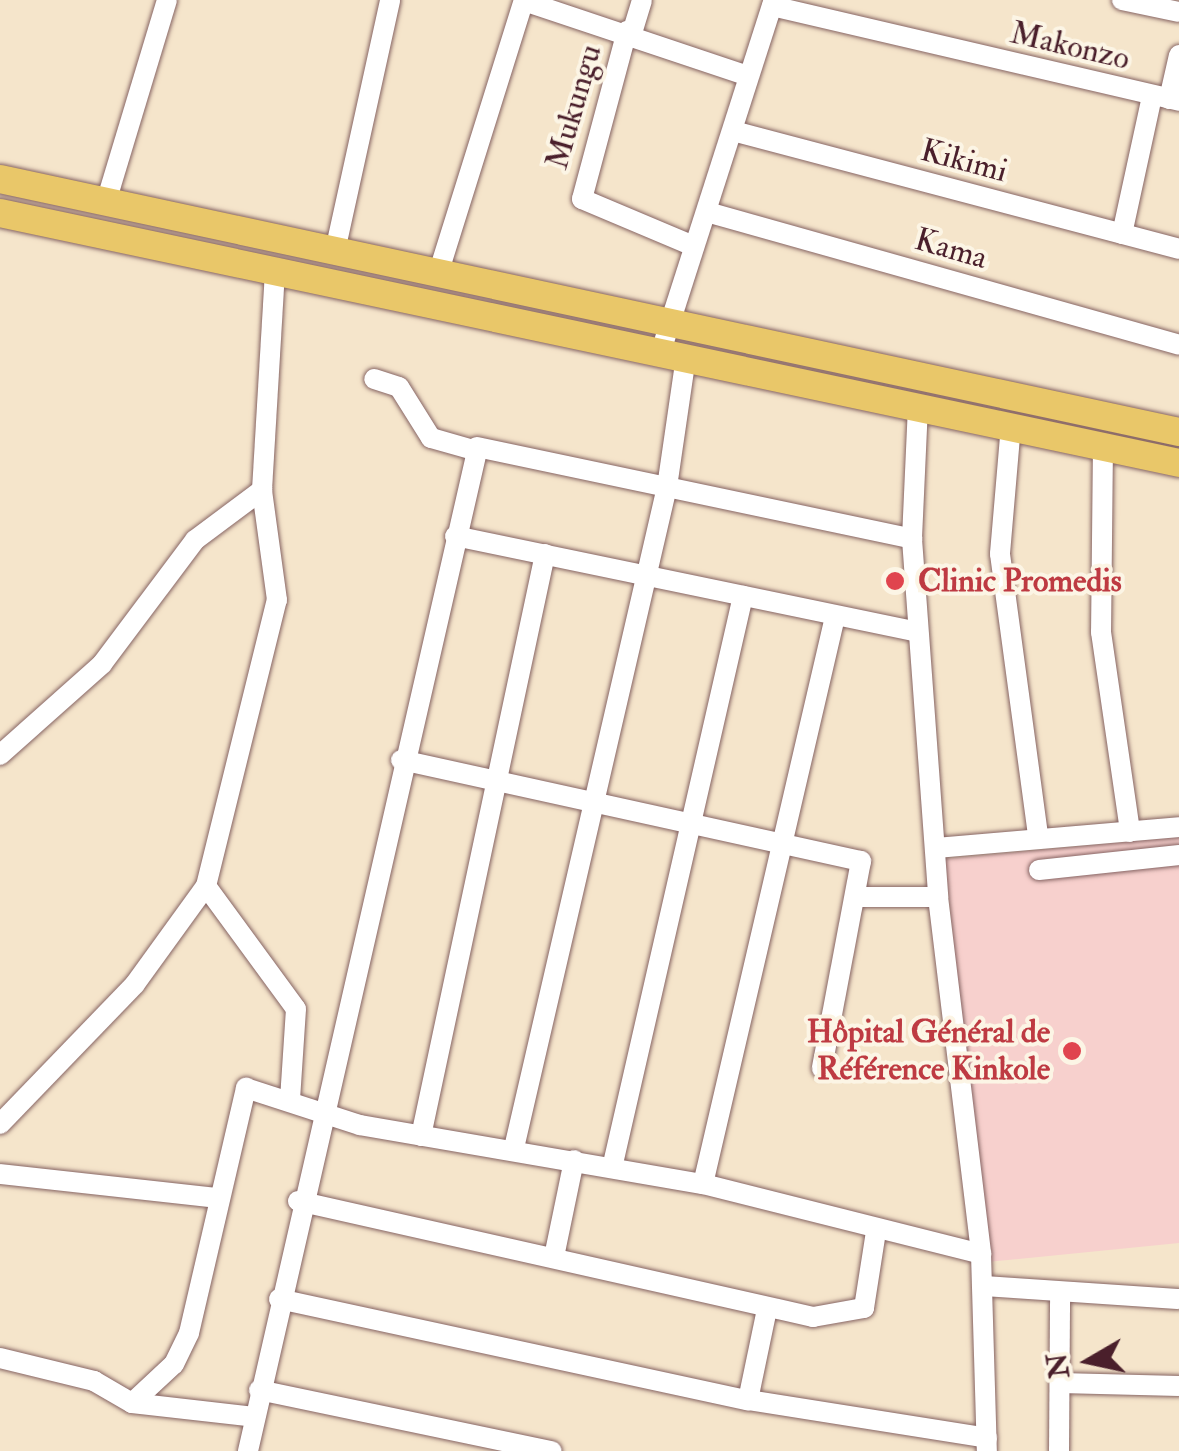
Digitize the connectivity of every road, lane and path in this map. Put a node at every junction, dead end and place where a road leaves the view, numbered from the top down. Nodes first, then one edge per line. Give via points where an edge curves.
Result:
1 (167, 0) edge
2 (390, 0) edge
3 (524, 0) edge
4 (642, 0) edge
5 (1122, 0) edge
6 (773, 3) edge
7 (1179, 12) edge
8 (629, 32) junction
9 (1179, 55) edge
10 (748, 76) junction
11 (1167, 98) edge
12 (734, 130) junction
13 (0, 179) edge
14 (106, 202) junction
15 (707, 212) junction
16 (0, 213) edge
17 (1122, 234) junction
18 (693, 246) junction
19 (1179, 249) edge
20 (335, 251) junction
21 (275, 273) junction
22 (438, 274) junction
23 (672, 344) junction
24 (1179, 346) edge
25 (374, 379) dead end
26 (918, 406) junction
27 (1010, 425) junction
28 (1179, 432) edge
29 (1103, 444) junction
30 (477, 447) junction
31 (1179, 463) edge
32 (667, 488) junction
33 (262, 490) junction
34 (455, 536) junction
35 (912, 539) junction
36 (545, 554) junction
37 (646, 574) junction
38 (743, 596) junction
39 (834, 620) junction
40 (918, 632) junction
41 (0, 755) edge
42 (402, 760) junction
43 (498, 781) junction
44 (598, 802) junction
45 (692, 823) junction
46 (1179, 827) edge
47 (1130, 832) junction
48 (1038, 836) junction
49 (783, 843) junction
50 (936, 848) junction
51 (1179, 855) edge
52 (1038, 870) dead end
53 (206, 886) junction
54 (938, 897) junction
55 (858, 898) junction
56 (822, 1068) dead end
57 (290, 1099) junction
58 (321, 1112) junction
59 (0, 1124) edge
60 (421, 1136) junction
61 (514, 1148) junction
62 (574, 1160) junction
63 (612, 1168) junction
64 (0, 1174) edge
65 (703, 1184) junction
66 (218, 1198) junction
67 (298, 1201) junction
68 (876, 1231) junction
69 (981, 1254) junction
70 (554, 1256) junction
71 (983, 1286) junction
72 (1060, 1294) junction
73 (279, 1299) junction
74 (1179, 1299) edge
75 (767, 1310) junction
76 (0, 1358) edge
77 (1060, 1382) junction
78 (1179, 1386) edge
79 (259, 1390) junction
80 (748, 1400) junction
81 (132, 1403) junction
82 (254, 1417) junction
83 (987, 1444) edge
84 (248, 1451) edge
85 (552, 1451) edge
86 (1059, 1451) edge

1 - 14 street
2 - 20 street
3 - 8 street
3 - 22 street
4 - 8 street
5 - 7 street
6 - 10 street
6 - 11 street, Makonzo
8 - 10 street
8 - 18 street, Mukungu via 582,199
9 - 11 street
10 - 12 street
11 - 17 street
12 - 15 street
12 - 17 street, Kikimi
13 - 14 highway
14 - 20 highway
15 - 18 street
15 - 24 street, Kama
16 - 21 highway
17 - 19 street, Kikimi
18 - 23 street
20 - 22 highway
21 - 23 highway
21 - 33 street
22 - 23 highway
23 - 26 highway
23 - 28 highway
23 - 32 street
25 - 30 street via 400,386 431,438
26 - 27 highway
26 - 35 street
27 - 29 highway
27 - 48 street via 1000,554
29 - 31 highway
29 - 47 street via 1100,632
30 - 32 street
30 - 34 street
32 - 35 street
32 - 37 street
33 - 41 street via 196,540 102,664
33 - 53 street via 277,600
34 - 36 street
34 - 42 street
35 - 40 street
36 - 37 street
36 - 43 street
37 - 38 street
37 - 44 street
38 - 39 street
38 - 45 street
39 - 40 street
39 - 49 street
40 - 50 street
42 - 43 street
42 - 58 street
43 - 44 street
43 - 60 street
44 - 45 street
44 - 61 street
45 - 49 street
45 - 63 street
46 - 47 street
47 - 48 street
48 - 50 street
49 - 55 street via 861,861
49 - 65 street
50 - 54 street
51 - 52 street
53 - 57 street via 296,1010
53 - 59 street via 134,984
54 - 55 street
54 - 69 street
55 - 56 street
57 - 58 street
57 - 66 street via 242,1090
58 - 60 street
58 - 67 street
60 - 61 street
61 - 62 street
62 - 63 street
62 - 70 street
63 - 65 street
64 - 66 street
65 - 68 street
66 - 81 street via 182,1351
67 - 70 street
67 - 73 street
68 - 69 street
68 - 75 street via 864,1308 832,1318
69 - 71 street
70 - 75 street
71 - 72 street
71 - 83 street
72 - 74 street
72 - 77 street
73 - 79 street
73 - 80 street
75 - 80 street
76 - 81 street via 94,1381
77 - 78 street
77 - 86 street
79 - 82 street
79 - 85 street
80 - 83 street
81 - 82 street
82 - 84 street

